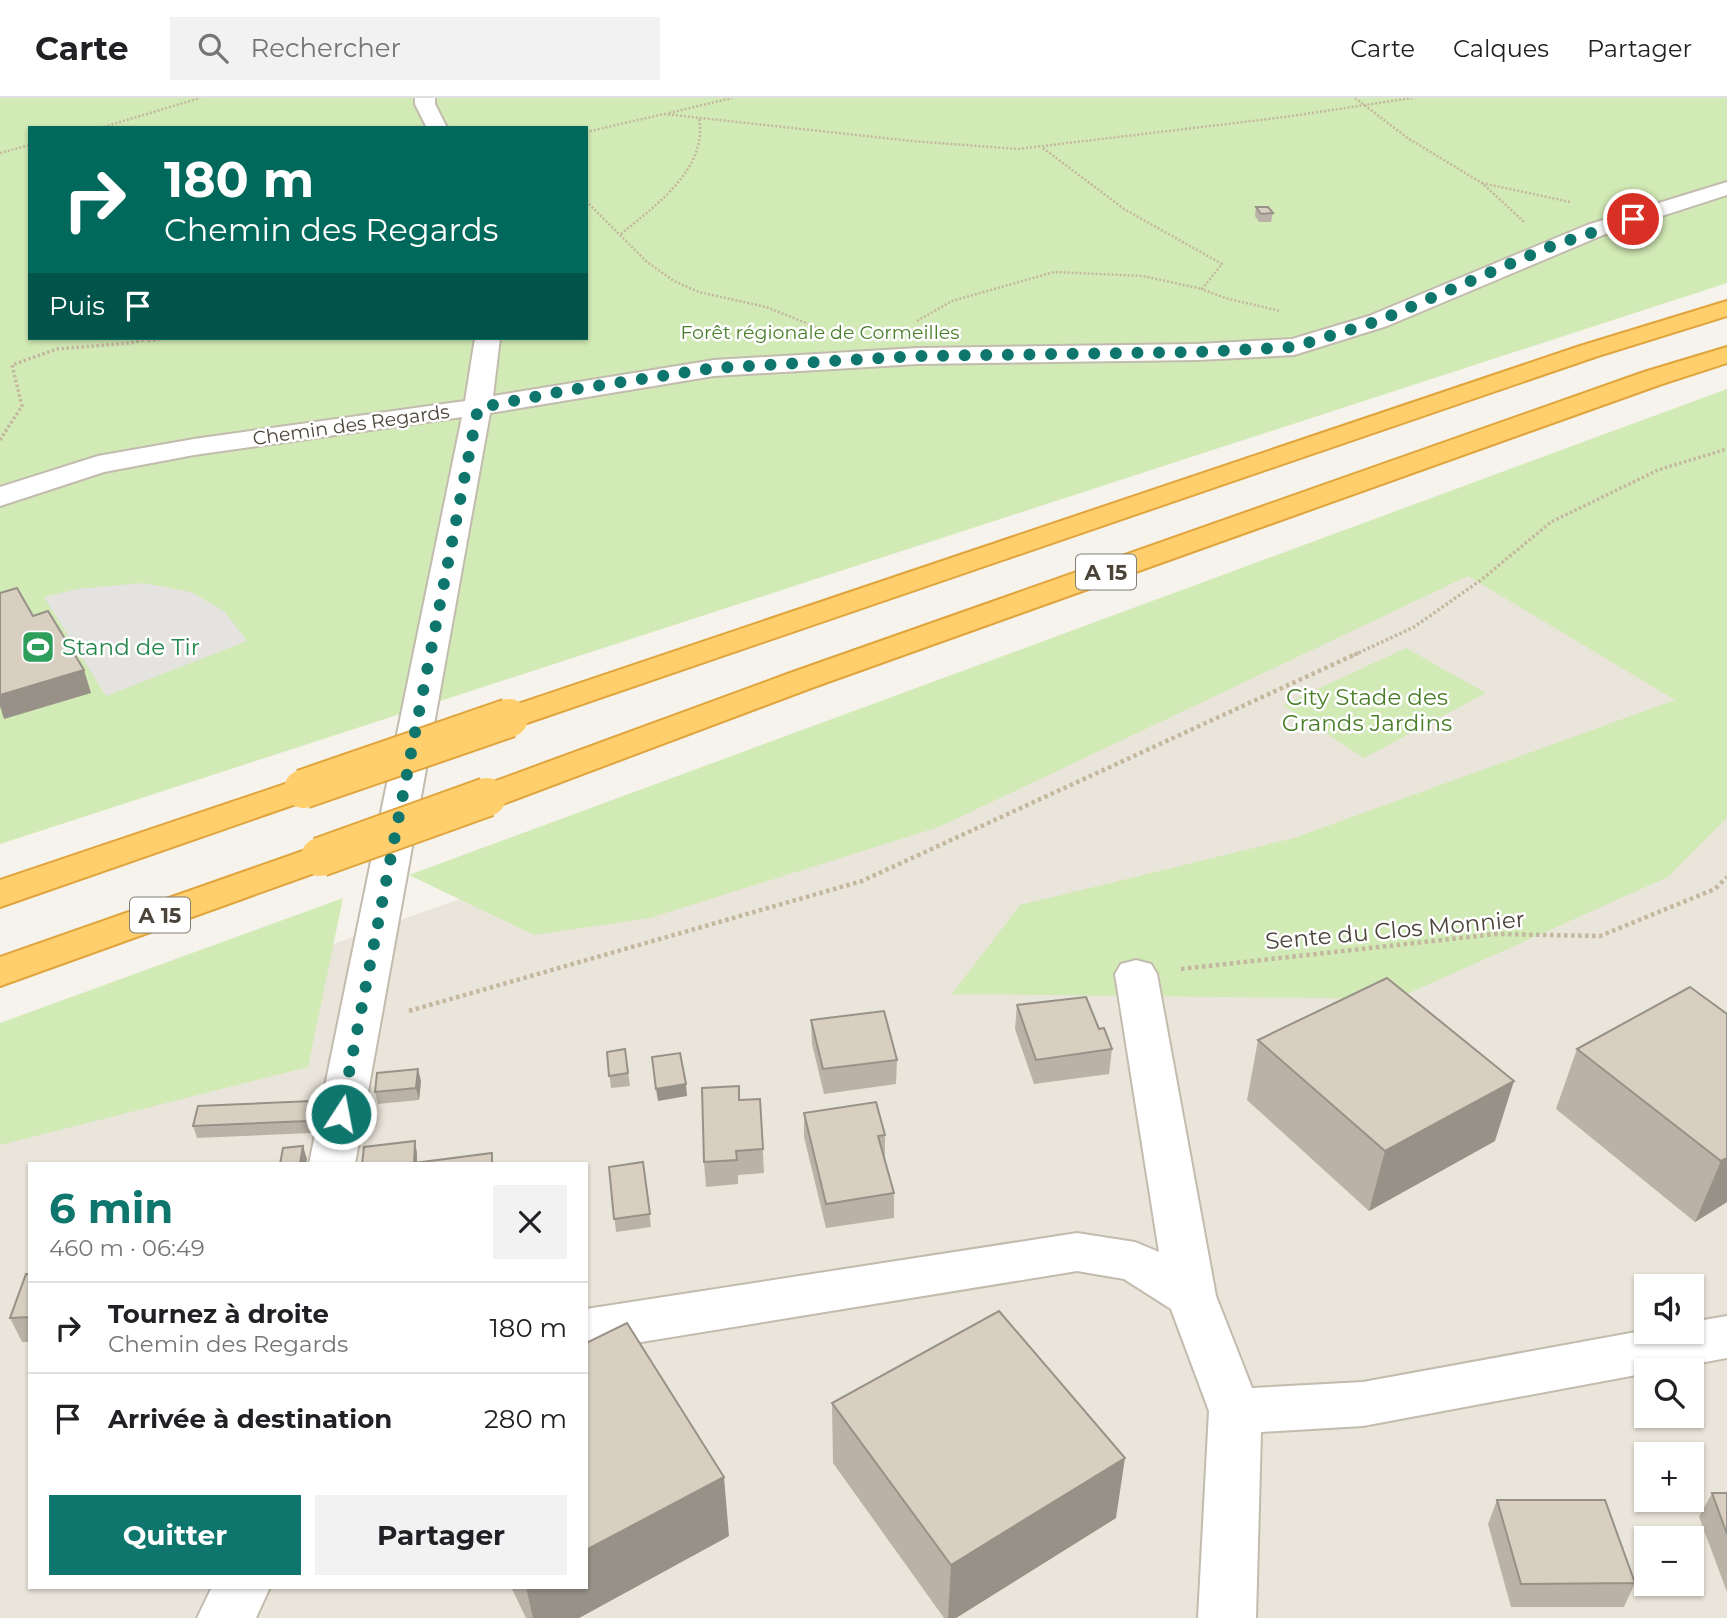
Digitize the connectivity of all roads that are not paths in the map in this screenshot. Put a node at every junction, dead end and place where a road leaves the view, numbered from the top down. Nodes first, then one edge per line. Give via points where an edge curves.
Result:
1 (425, 98) edge
2 (436, 126) edge
3 (1727, 188) edge
4 (1727, 308) edge
5 (487, 340) edge
6 (1727, 355) edge
7 (478, 408) junction
8 (0, 497) edge
9 (0, 894) edge
10 (0, 972) edge
11 (1136, 974) road end
12 (332, 1162) edge
13 (1191, 1296) junction
14 (588, 1330) edge
15 (1727, 1337) edge
16 (1235, 1411) junction
17 (241, 1589) edge
18 (226, 1618) edge
19 (1227, 1618) edge

1 - 2 street
3 - 7 street, Chemin des Regards via 1549,247 1378,321 1294,347 918,356 714,368
4 - 9 highway, A 15, bridge via 1589,351
5 - 7 street
6 - 10 highway, A 15, bridge via 802,680
7 - 8 street, Chemin des Regards via 194,447 98,465
7 - 12 street
11 - 13 street
13 - 14 street via 1135,1261 1077,1252
13 - 16 street
15 - 16 street via 1363,1404
16 - 19 street
17 - 18 street

